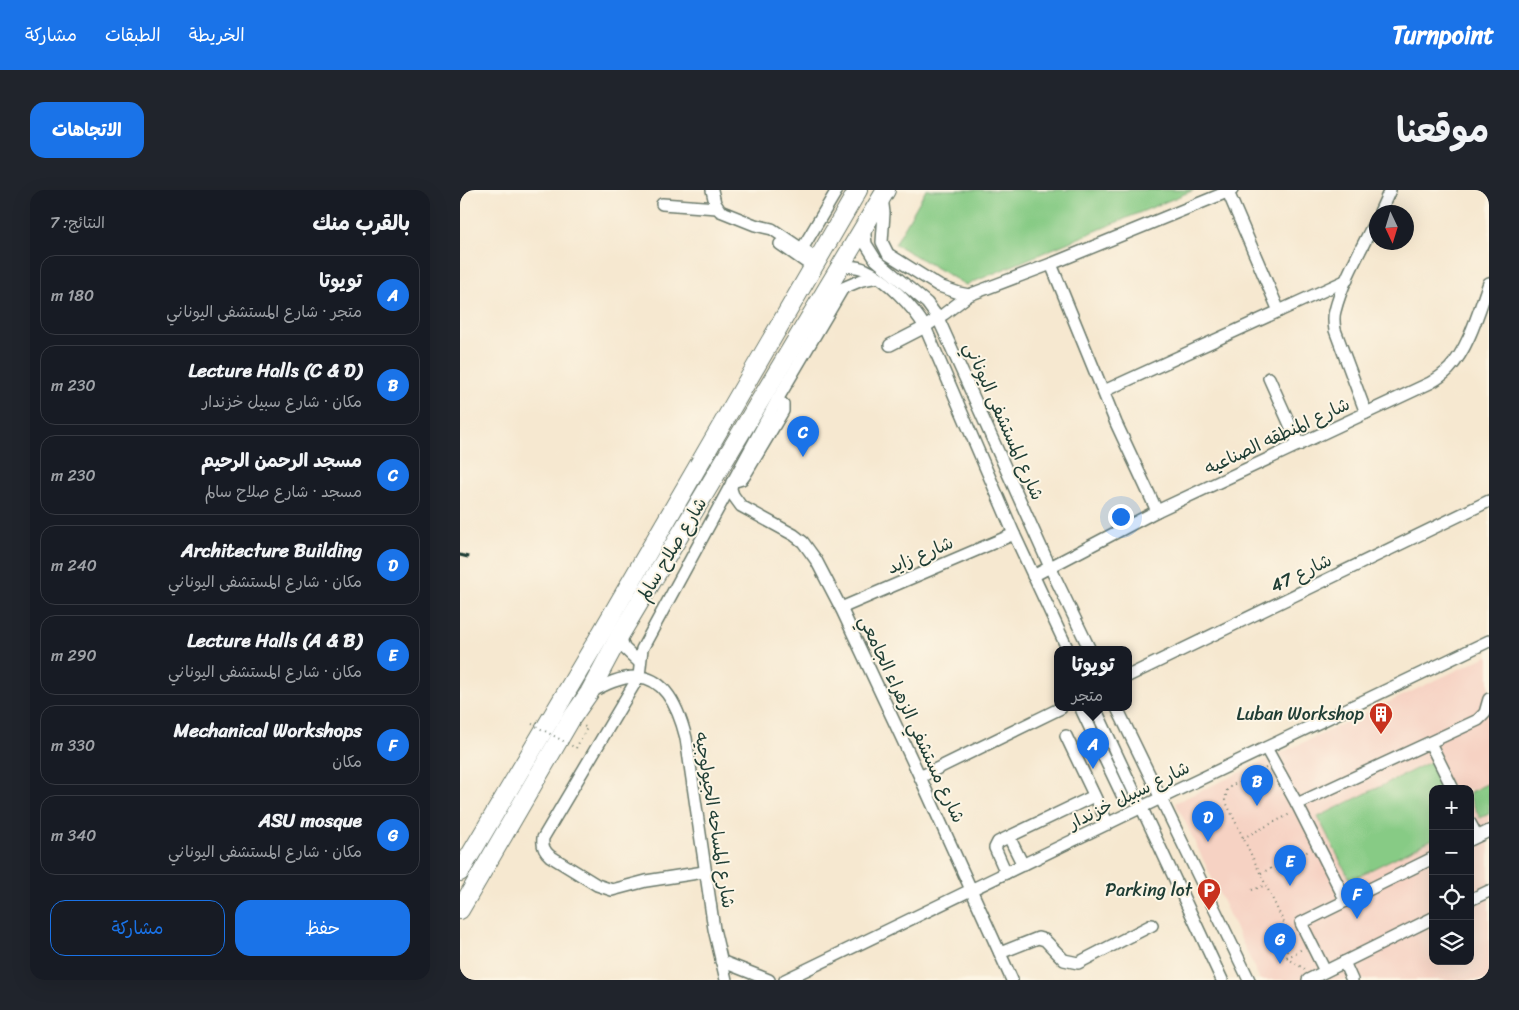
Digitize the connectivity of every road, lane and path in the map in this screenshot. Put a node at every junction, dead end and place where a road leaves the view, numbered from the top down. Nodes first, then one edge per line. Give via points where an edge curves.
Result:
1 (712, 190) edge
2 (836, 190) edge
3 (858, 190) edge
4 (1390, 190) edge
5 (1230, 191) edge
6 (884, 194) edge
7 (662, 204) dead end
8 (1383, 205) edge
9 (717, 208) junction
10 (755, 225) junction
11 (864, 226) junction
12 (1369, 234) edge
13 (809, 237) junction
14 (802, 249) junction
15 (819, 258) junction
16 (1052, 264) junction
17 (840, 267) junction
18 (878, 277) junction
19 (1347, 280) junction
20 (1489, 283) edge
21 (969, 294) junction
22 (1279, 310) junction
23 (938, 318) junction
24 (925, 327) junction
25 (890, 344) dead end
26 (1269, 378) dead end
27 (1104, 390) junction
28 (1366, 413) junction
29 (1299, 445) junction
30 (732, 482) junction
31 (1489, 501) edge
32 (741, 506) junction
33 (1157, 511) junction
34 (714, 518) junction
35 (1014, 534) junction
36 (1050, 567) junction
37 (1033, 576) junction
38 (841, 608) junction
39 (620, 635) junction
40 (1489, 642) edge
41 (1066, 646) edge
42 (1088, 646) edge
43 (640, 663) junction
44 (1132, 674) edge
45 (639, 676) junction
46 (589, 693) junction
47 (1489, 699) edge
48 (1055, 711) edge
49 (1082, 711) dead end
50 (1096, 711) edge
51 (1118, 711) edge
52 (532, 724) dead end
53 (587, 728) dead end
54 (1066, 736) dead end
55 (1430, 743) junction
56 (1113, 747) junction
57 (1266, 748) junction
58 (1102, 753) junction
59 (1274, 764) junction
60 (920, 777) junction
61 (1451, 785) edge
62 (1122, 795) dead end
63 (1094, 796) junction
64 (1161, 798) junction
65 (1142, 807) junction
66 (1298, 807) junction
67 (1108, 824) junction
68 (1489, 831) edge
69 (1009, 837) junction
70 (1243, 838) junction
71 (1474, 838) edge
72 (1318, 847) junction
73 (1429, 860) edge
74 (1023, 865) junction
75 (460, 872) edge
76 (704, 872) junction
77 (1006, 873) junction
78 (1261, 874) junction
79 (1266, 885) junction
80 (971, 890) junction
81 (1252, 890) dead end
82 (1489, 891) edge
83 (1474, 898) edge
84 (1346, 901) junction
85 (460, 910) edge
86 (1429, 920) edge
87 (1152, 925) dead end
88 (1311, 943) junction
89 (1000, 953) junction
90 (1287, 958) junction
91 (722, 961) junction
92 (1344, 962) junction
93 (1316, 976) edge
94 (726, 980) edge
95 (769, 980) edge
96 (784, 980) edge
97 (1012, 980) edge
98 (1222, 980) edge
99 (1249, 980) edge
100 (1352, 980) edge

1 - 9 street
2 - 13 street
3 - 15 highway, شارع صلاح سالم
4 - 8 street
5 - 16 street
5 - 22 street
6 - 11 highway, شارع صلاح سالم
6 - 21 street via 882,242 888,254 939,286
7 - 9 street
9 - 10 street via 724,214
10 - 14 street via 772,229
10 - 15 street
11 - 17 highway, شارع صلاح سالم
11 - 23 street, شارع المستشفى اليوناني via 866,244 876,260 927,303
12 - 19 street
13 - 14 street
13 - 15 street
14 - 15 street
15 - 75 highway, شارع صلاح سالم
16 - 21 street
16 - 27 street
17 - 18 street, شارع المستشفى اليوناني via 857,267
17 - 39 highway, شارع صلاح سالم
18 - 24 street, شارع المستشفى اليوناني via 908,304
18 - 30 street via 842,288
19 - 22 street
19 - 28 street via 1334,312 1335,330
20 - 28 street, شارع المنطقه الصناعيه via 1469,335 1450,368 1430,383
21 - 23 street
22 - 27 street
23 - 24 street
23 - 36 street, شارع المستشفى اليوناني
24 - 25 street
24 - 35 street, شارع المستشفى اليوناني
26 - 29 street
27 - 33 street
28 - 29 street, شارع المنطقه الصناعيه
29 - 33 street, شارع المنطقه الصناعيه
30 - 32 street via 733,495
30 - 34 street
31 - 44 street, شارع 47
32 - 34 street via 729,507
32 - 38 street, شارع مستشفي الزهراء الجامعي via 803,542
33 - 36 street, شارع المنطقه الصناعيه
34 - 43 street via 642,649
35 - 37 street, شارع المستشفى اليوناني
35 - 38 street, شارع زايد
36 - 37 street, شارع المنطقه الصناعيه
36 - 42 street, شارع المستشفى اليوناني
37 - 41 street, شارع المستشفى اليوناني
38 - 60 street, شارع مستشفي الزهراء الجامعي
39 - 43 street via 624,648
39 - 46 highway, شارع صلاح سالم
40 - 57 street, شارع سبيل خزندار
43 - 45 street
45 - 46 street via 615,681
45 - 76 street, شارع المساحه الجيولوجيه via 663,689 681,720
45 - 76 street via 543,838 542,845 550,856 597,885 612,890
46 - 85 highway, شارع صلاح سالم
47 - 55 street via 1482,717
48 - 60 street
49 - 58 street
50 - 56 street
51 - 64 street
52 - 53 path, bridge via 576,748
54 - 63 street
55 - 61 street
55 - 66 street
56 - 58 street
56 - 65 street
57 - 59 street
57 - 64 street, شارع سبيل خزندار
58 - 62 street
59 - 66 street
59 - 70 path via 1227,790 1225,800
60 - 80 street, شارع مستشفي الزهراء الجامعي
63 - 67 street
63 - 69 street
64 - 65 street, شارع سبيل خزندار
64 - 99 street
65 - 67 street, شارع سبيل خزندار
65 - 98 street
66 - 70 path
66 - 72 street
67 - 74 street, شارع سبيل خزندار
68 - 71 street
69 - 74 street
69 - 77 street via 998,842 995,848
70 - 78 path
72 - 78 path
72 - 84 street
73 - 84 street
74 - 77 street, شارع سبيل خزندار
76 - 91 street, شارع المساحه الجيولوجيه
77 - 80 street, شارع سبيل خزندار
78 - 79 path
79 - 81 path
79 - 90 path via 1287,929
80 - 89 street, شارع مستشفي الزهراء الجامعي
80 - 96 street, شارع سبيل خزندار
82 - 83 street
84 - 88 street via 1301,923
86 - 92 street
87 - 89 street via 1078,963 1064,960 1045,940 1038,938
88 - 90 path
88 - 93 street
89 - 97 street, شارع مستشفي الزهراء الجامعي
90 - 93 path
91 - 94 street, شارع المساحه الجيولوجيه
91 - 95 street
92 - 93 street
92 - 100 street

